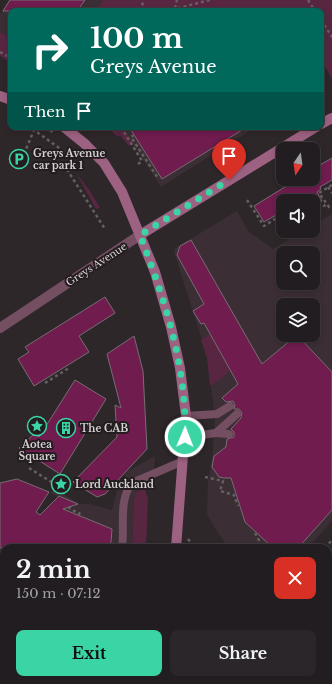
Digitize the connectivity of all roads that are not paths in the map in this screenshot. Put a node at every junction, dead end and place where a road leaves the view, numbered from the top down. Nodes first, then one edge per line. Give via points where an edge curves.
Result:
1 (67, 130) edge
2 (311, 130) edge
3 (140, 235) junction
4 (0, 328) edge
5 (230, 406) dead end
6 (237, 414) dead end
7 (186, 416) junction
8 (216, 433) junction
9 (229, 434) dead end
10 (185, 437) junction
11 (183, 461) junction
12 (122, 544) edge
13 (176, 544) edge

1 - 3 main road, bridge via 82,147 104,163 114,176
2 - 3 main road, Greys Avenue
3 - 4 street, Greys Avenue
3 - 7 main road via 155,272 171,327 180,368
5 - 7 lane via 217,414
6 - 8 lane
7 - 10 main road
8 - 9 lane
8 - 10 lane
10 - 11 main road
11 - 12 lane via 132,483 129,487 124,507
11 - 13 main road

